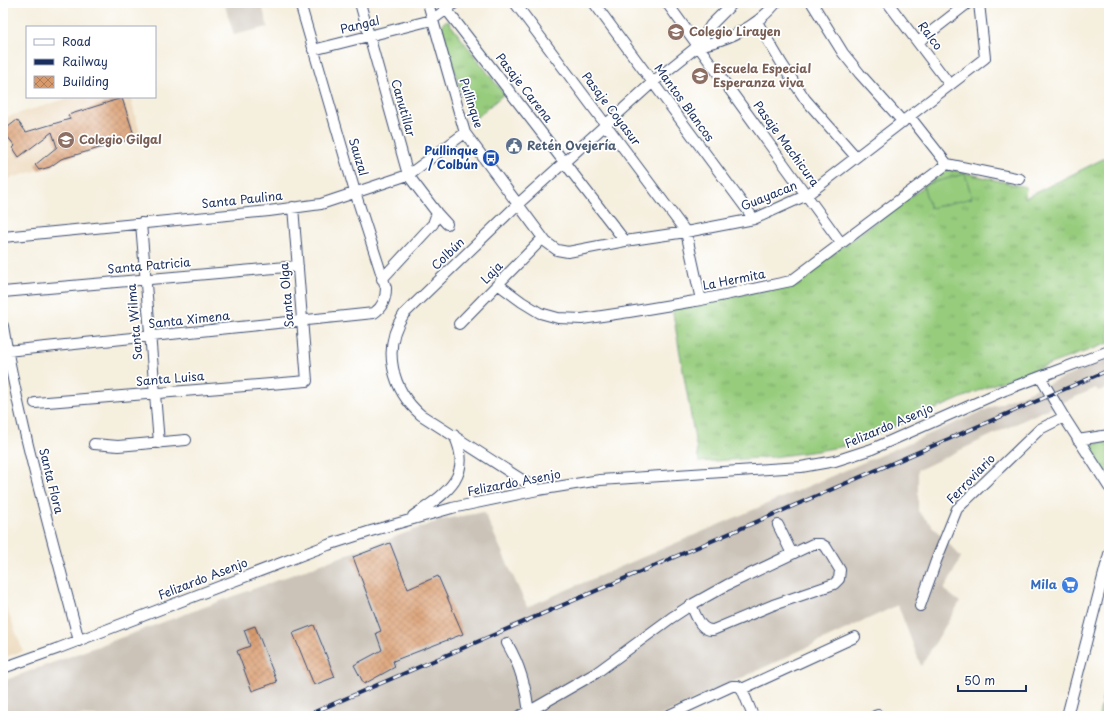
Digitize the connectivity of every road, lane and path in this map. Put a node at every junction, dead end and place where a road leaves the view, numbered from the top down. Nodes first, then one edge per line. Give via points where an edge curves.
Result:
1 (300, 3) edge
2 (360, 3) edge
3 (428, 3) edge
4 (515, 3) edge
5 (594, 3) edge
6 (667, 3) edge
7 (733, 3) edge
8 (776, 3) edge
9 (812, 3) edge
10 (888, 3) edge
11 (979, 3) edge
12 (963, 5) edge
13 (450, 6) edge
14 (432, 20) junction
15 (757, 22) junction
16 (368, 36) junction
17 (918, 42) junction
18 (698, 46) junction
19 (312, 50) junction
20 (653, 82) junction
21 (950, 85) junction
22 (906, 119) junction
23 (607, 125) junction
24 (465, 133) junction
25 (856, 157) junction
26 (565, 162) junction
27 (947, 164) junction
28 (408, 175) junction
29 (1020, 179) dead end
30 (355, 192) junction
31 (807, 195) junction
32 (518, 204) junction
33 (293, 208) junction
34 (437, 213) junction
35 (754, 219) junction
36 (141, 223) junction
37 (447, 224) dead end
38 (686, 232) junction
39 (3, 237) edge
40 (543, 238) junction
41 (625, 240) junction
42 (842, 243) junction
43 (298, 266) junction
44 (145, 279) junction
45 (382, 279) junction
46 (499, 285) junction
47 (3, 292) edge
48 (700, 300) junction
49 (374, 314) joint
50 (302, 322) junction
51 (459, 324) dead end
52 (3, 326) edge
53 (150, 336) junction
54 (7, 351) junction
55 (1109, 351) edge
56 (1040, 377) junction
57 (307, 381) joint
58 (155, 393) junction
59 (34, 403) dead end
60 (1064, 417) junction
61 (454, 435) junction
62 (1109, 436) edge
63 (186, 440) dead end
64 (1078, 440) junction
65 (159, 443) junction
66 (94, 444) dead end
67 (1109, 487) edge
68 (538, 490) junction
69 (406, 520) junction
70 (778, 525) dead end
71 (792, 554) junction
72 (1109, 554) edge
73 (691, 605) junction
74 (920, 606) dead end
75 (855, 637) dead end
76 (79, 640) junction
77 (507, 642) dead end
78 (3, 668) edge
79 (742, 689) junction
80 (525, 715) edge
81 (667, 716) edge
82 (753, 716) edge
83 (1067, 716) edge

1 - 19 street, Sauzal
2 - 16 street, Canutillar
3 - 14 street, Pullinque
4 - 23 street, Pasaje Coyasur
5 - 20 street, Mantos Blancos
6 - 18 street, Pasaje Machicura
7 - 18 street, Colbún via 711,25
8 - 15 street, Colbún
9 - 22 street via 843,53 860,74
10 - 17 street, Ralco
11 - 21 street, Guayacan via 985,58
12 - 17 street
13 - 14 street, Pangal
13 - 26 street, Pasaje Carena
14 - 16 street, Pangal
14 - 24 street, Pullinque
15 - 18 street, Colbún via 729,38
15 - 25 street via 805,99
16 - 19 street, Pangal
16 - 28 street, Canutillar
17 - 21 street, Ralco
18 - 20 street, Colbún
18 - 31 street, Pasaje Machicura
19 - 30 street, Sauzal
20 - 23 street, Colbún
20 - 35 street, Mantos Blancos
21 - 22 street, Guayacan
22 - 25 street, Guayacan
22 - 27 street
23 - 26 street, Colbún
23 - 38 street, Pasaje Coyasur
24 - 28 street, Santa Paulina
24 - 32 street, Pullinque
25 - 31 street, Guayacan
26 - 32 street, Colbún
26 - 41 street, Pasaje Carena
27 - 29 street
27 - 42 street, La Hermita
28 - 30 street, Santa Paulina
28 - 34 street, Canutillar
30 - 33 street, Santa Paulina via 321,204
30 - 45 street, Sauzal
31 - 35 street, Guayacan
31 - 42 street, Pasaje Machicura
32 - 40 street, Pullinque
32 - 61 street, Colbún via 404,314 397,324 392,349 393,368 403,395 421,415
33 - 36 street, Santa Paulina
33 - 43 street, Santa Olga
34 - 37 street, Canutillar
34 - 45 street via 433,224
35 - 38 street, Guayacan
36 - 39 street, Santa Paulina
36 - 44 street, Santa Wilma
38 - 41 street, Guayacan
38 - 48 street
40 - 41 street, Guayacan via 553,248 562,252
40 - 46 street, Laja
42 - 48 street, La Hermita via 791,281
43 - 44 street, Santa Patricia
43 - 50 street, Santa Olga
44 - 47 street, Santa Patricia
44 - 53 street, Santa Wilma
45 - 49 street, Sauzal via 386,288 385,298
46 - 48 street, La Hermita via 540,313 558,318 590,318
46 - 51 street, Laja
49 - 50 street, Santa Ximena
50 - 53 street, Santa Ximena
50 - 57 street, Santa Olga
52 - 54 street, Santa Flora
53 - 54 street, Santa Ximena
53 - 58 street, Santa Wilma
54 - 76 street, Santa Flora via 31,457
55 - 56 street, Felizardo Asenjo
56 - 60 street
56 - 68 street, Felizardo Asenjo via 985,398 872,449 835,461 801,467 600,480
57 - 58 street, Santa Luisa
58 - 59 street, Santa Luisa
58 - 65 street, Santa Wilma
60 - 64 street
60 - 74 street, Ferroviario via 1040,429 957,509
61 - 68 street, Colbún
61 - 69 street via 460,461 454,482 441,497
62 - 64 street
63 - 65 street
64 - 67 street
65 - 66 street via 118,446
68 - 69 street, Felizardo Asenjo
69 - 76 street, Felizardo Asenjo via 328,545
70 - 71 street
71 - 73 street
71 - 73 street via 815,544 824,545 840,570 839,579 834,584 773,605 714,630 702,626
72 - 83 street
73 - 80 street via 596,673
75 - 79 street
76 - 78 street, Felizardo Asenjo
77 - 80 street via 521,676 526,697
79 - 81 street via 732,686
79 - 82 street

